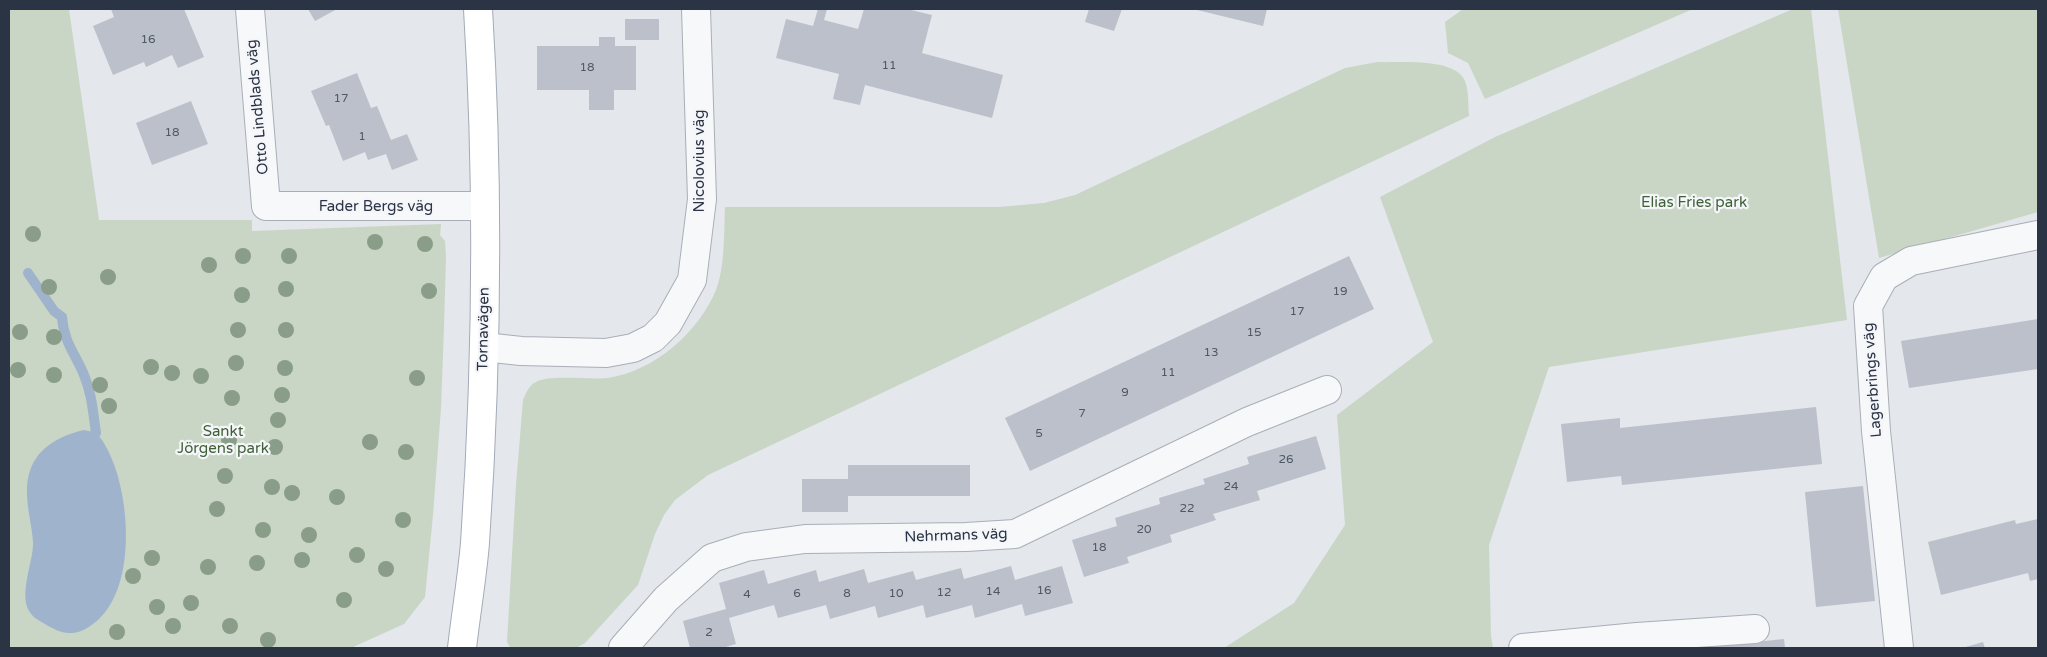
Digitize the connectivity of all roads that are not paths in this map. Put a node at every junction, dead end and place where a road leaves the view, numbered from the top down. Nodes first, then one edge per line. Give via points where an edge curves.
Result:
1 (250, 9) edge
2 (478, 9) edge
3 (696, 9) edge
4 (266, 206) joint
5 (485, 206) junction
6 (2038, 235) edge
7 (484, 347) junction
8 (1327, 390) dead end
9 (1755, 629) dead end
10 (462, 648) edge
11 (623, 648) edge
12 (1523, 648) edge
13 (1899, 648) edge

1 - 4 street, Otto Lindblads väg
2 - 5 main road, Tornavägen
3 - 7 street, Nicolovius väg via 702,199 692,280 668,323 653,338 633,348 606,353
4 - 5 street, Fader Bergs väg
5 - 7 main road, Tornavägen
6 - 13 street, Lagerbrings väg via 1911,261 1884,277 1868,306 1876,431
7 - 10 main road, Tornavägen via 474,545
8 - 11 street, Nehrmans väg via 1247,422 1014,534 805,539 746,547 712,558 666,599
9 - 12 street

